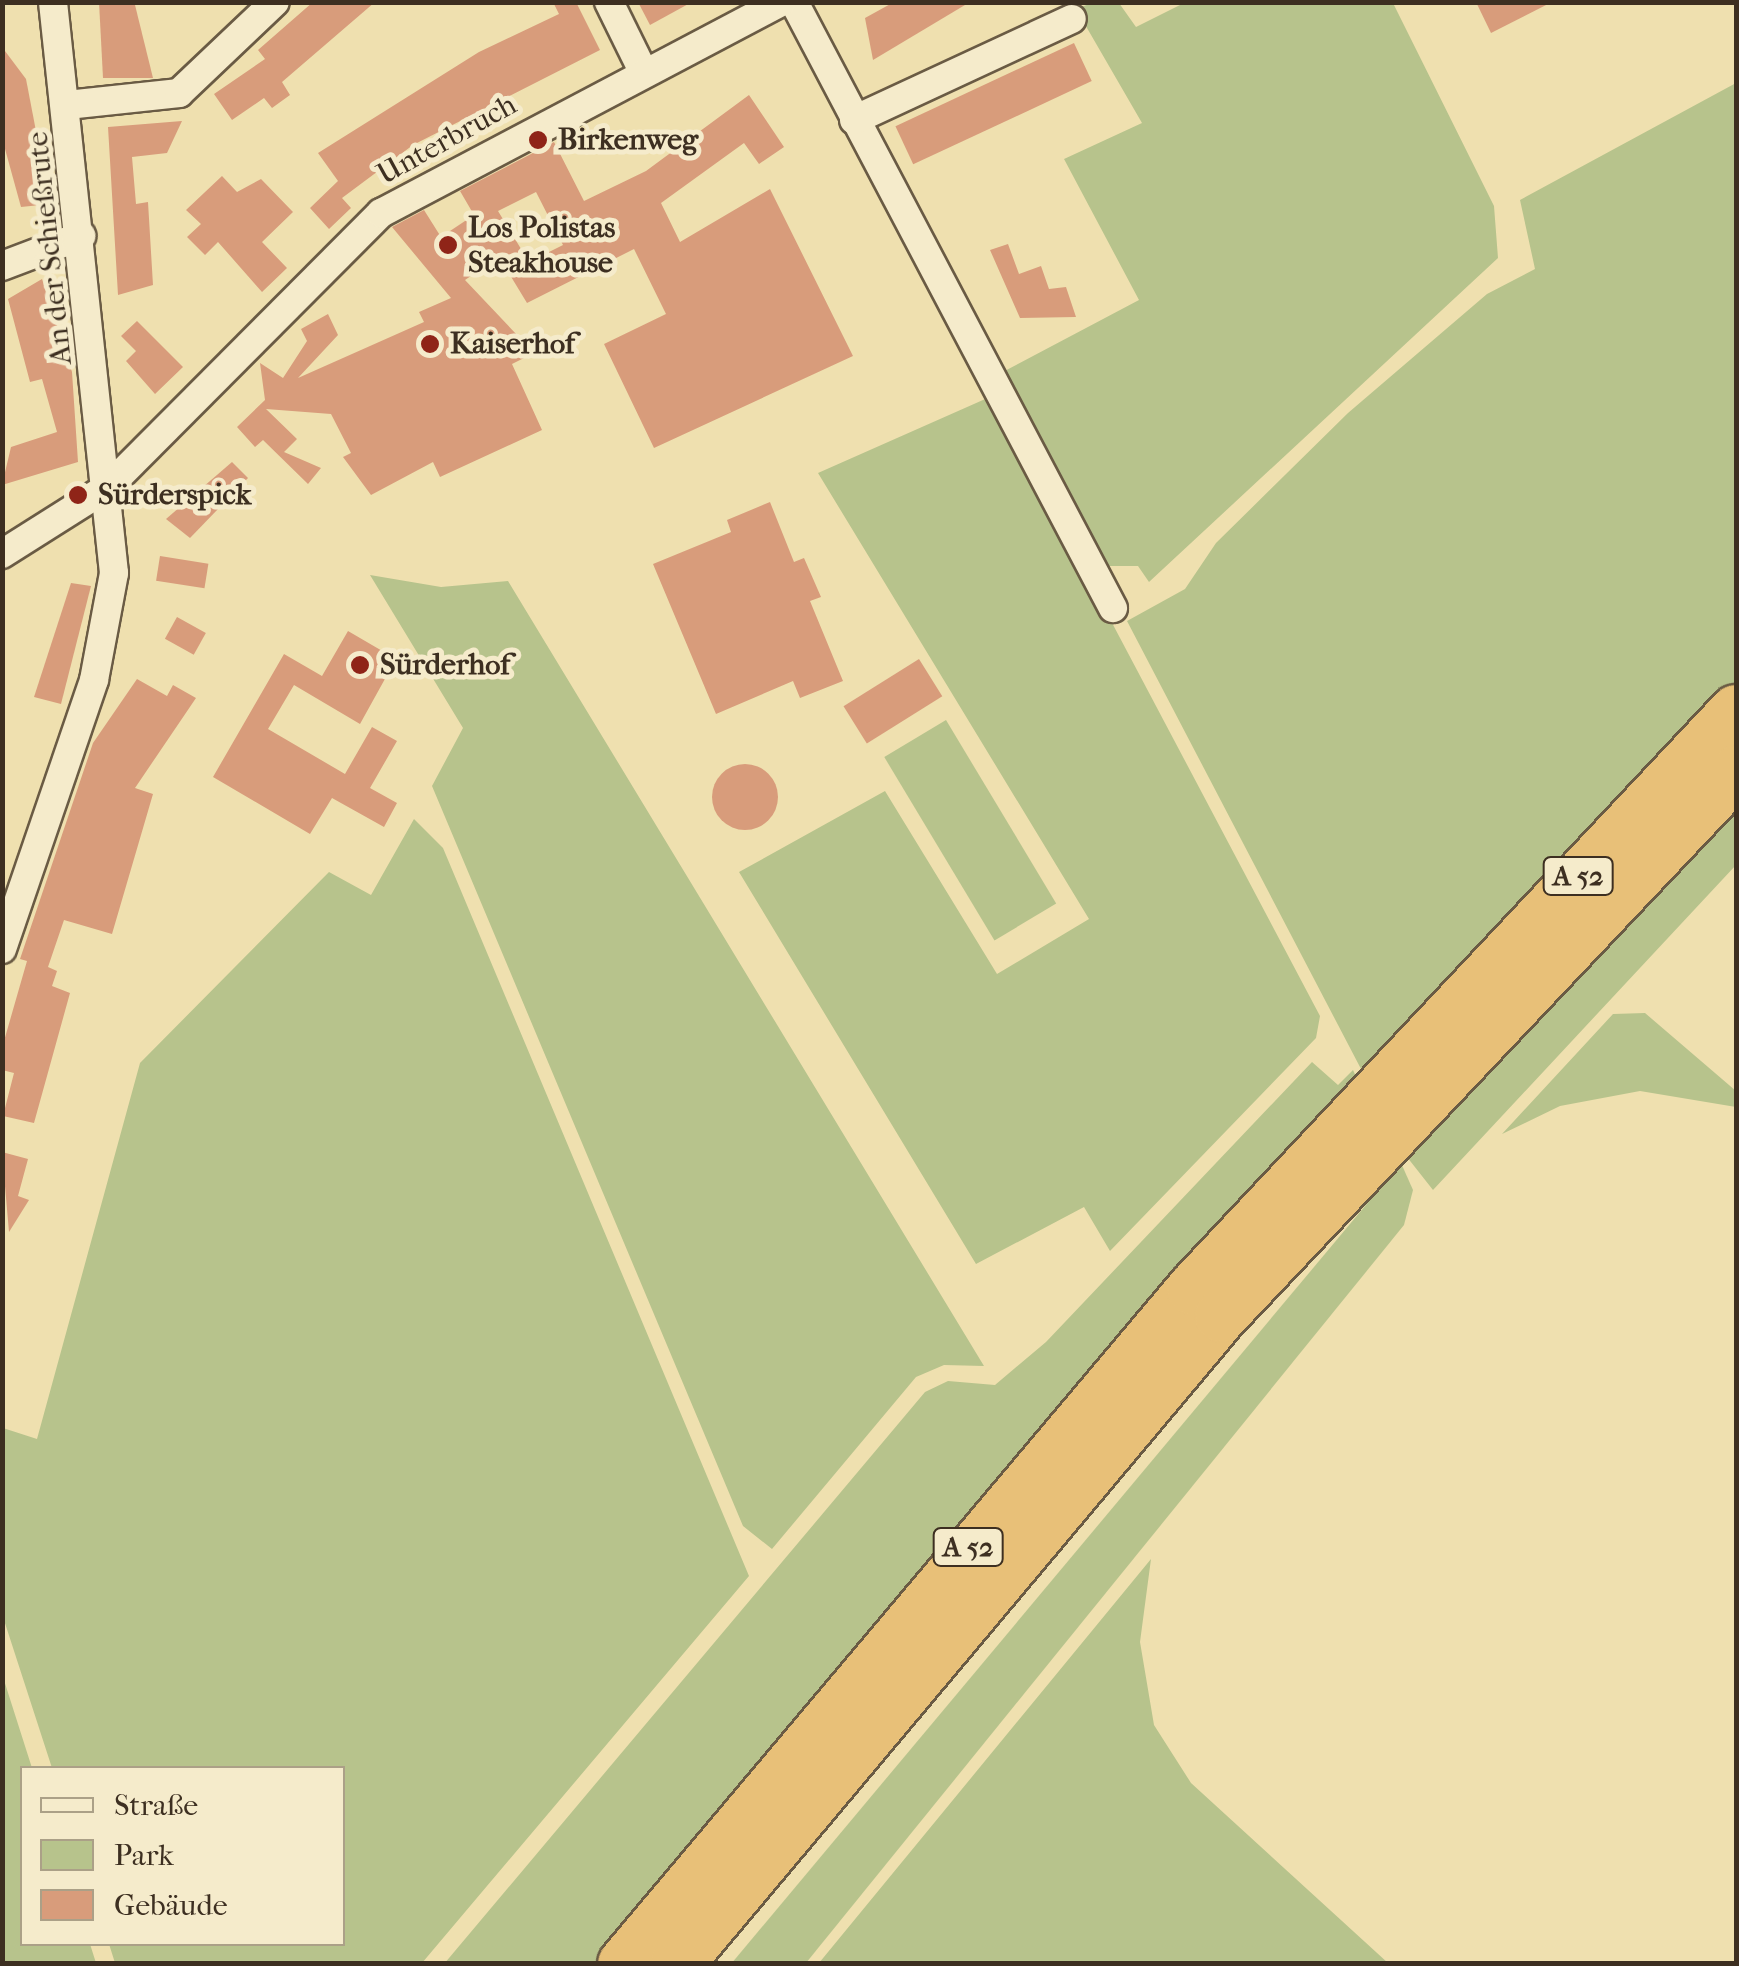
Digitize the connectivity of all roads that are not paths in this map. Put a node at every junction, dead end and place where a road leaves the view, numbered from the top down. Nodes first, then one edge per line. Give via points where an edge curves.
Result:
1 (53, 2) edge
2 (274, 2) edge
3 (609, 2) edge
4 (782, 2) edge
5 (794, 2) edge
6 (1072, 18) dead end
7 (644, 73) junction
8 (67, 105) junction
9 (854, 120) junction
10 (81, 236) junction
11 (2, 266) edge
12 (108, 486) junction
13 (2, 554) edge
14 (1113, 608) dead end
15 (1736, 711) edge
16 (1736, 772) edge
17 (2, 950) edge
18 (1436, 1055) junction
19 (1338, 1160) junction
20 (752, 1870) junction
21 (624, 1964) edge
22 (677, 1964) edge
23 (707, 1964) edge

1 - 8 street, An der Schießrute
2 - 8 street via 179,93
3 - 7 street
4 - 7 street, Unterbruch
5 - 9 street
6 - 9 street
7 - 12 street, Unterbruch via 381,213
8 - 10 street, An der Schießrute
9 - 14 street
10 - 11 street
10 - 12 street, An der Schießrute
12 - 13 street, Unterbruch
12 - 17 street via 108,623
15 - 18 highway, A 52
16 - 18 highway, A 52
18 - 19 highway, A 52
19 - 20 highway, A 52
19 - 21 highway, A 52 via 884,1644
20 - 22 highway, A 52
20 - 23 highway

